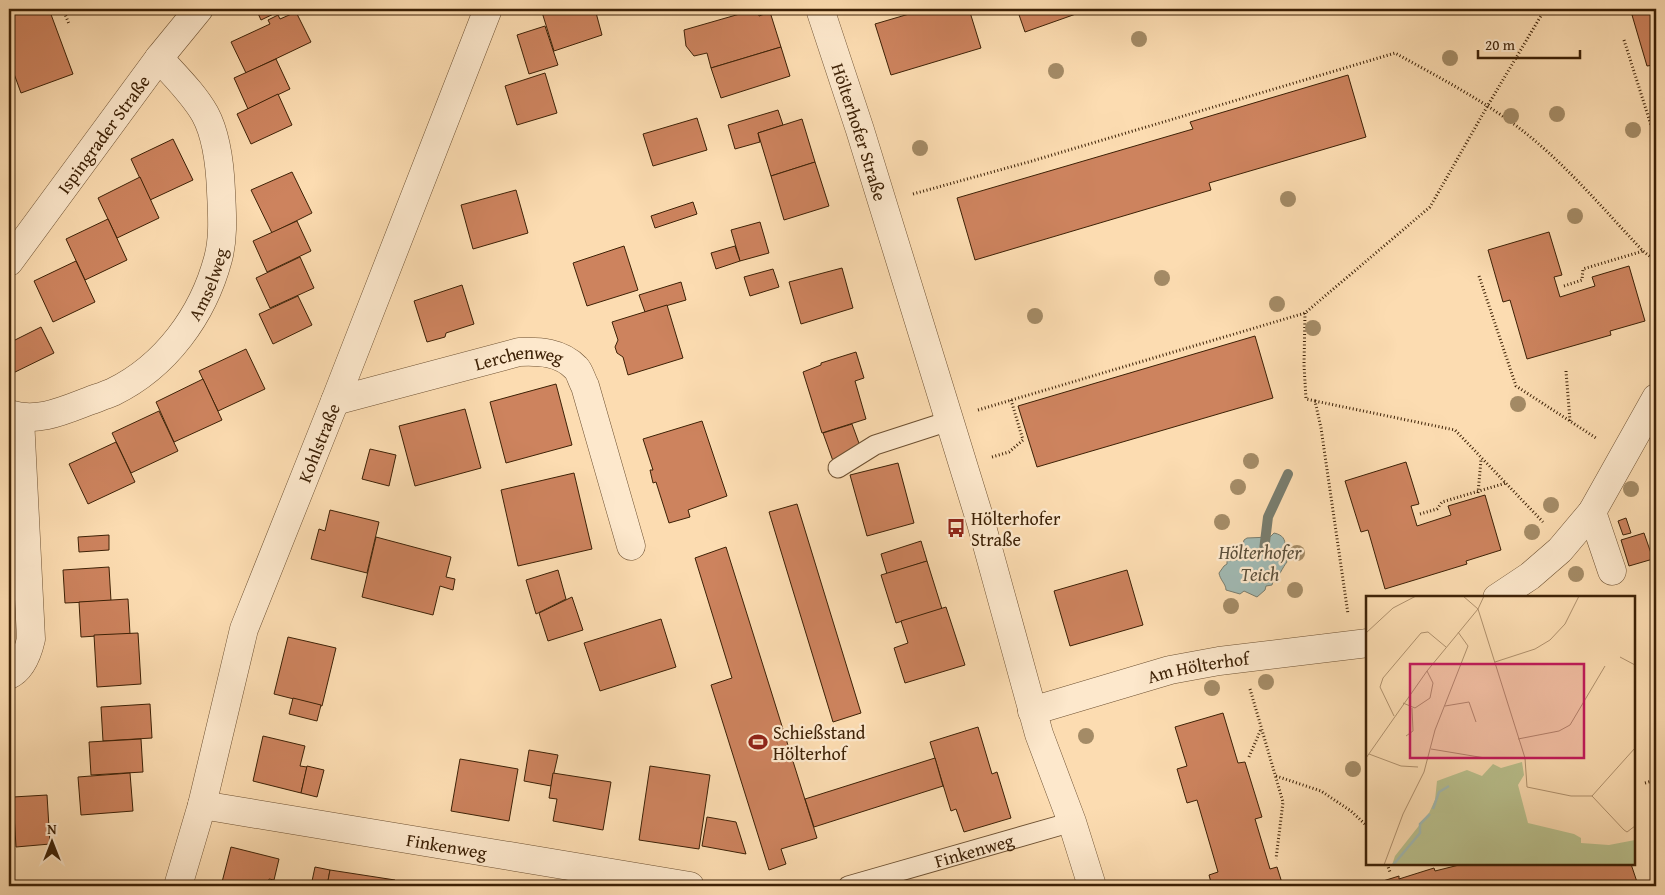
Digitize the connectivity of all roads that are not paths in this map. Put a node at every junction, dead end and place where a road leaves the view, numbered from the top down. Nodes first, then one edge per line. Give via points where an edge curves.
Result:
1 (199, 9) edge
2 (488, 9) edge
3 (820, 9) edge
4 (159, 58) junction
5 (9, 262) edge
6 (1656, 398) edge
7 (335, 401) junction
8 (14, 416) edge
9 (949, 421) junction
10 (838, 468) dead end
11 (1592, 512) junction
12 (631, 546) dead end
13 (1612, 571) dead end
14 (1500, 596) edge
15 (1361, 644) edge
16 (9, 675) edge
17 (1032, 711) junction
18 (202, 804) junction
19 (1072, 822) junction
20 (178, 886) edge
21 (690, 886) edge
22 (848, 886) edge
23 (1092, 886) edge

1 - 4 street, Ispingrader Straße
2 - 7 street, Kohlstraße
3 - 9 street, Hölterhofer Straße
4 - 5 street, Ispingrader Straße
4 - 8 street, Amselweg via 188,89 205,114 221,174 218,258 208,289 190,324 167,354 114,392 48,416
6 - 11 street
7 - 12 street, Lerchenweg via 519,352 542,351 563,358 577,369 584,386
7 - 18 street, Kohlstraße via 244,628
8 - 16 street, Amselweg via 31,639 27,655
9 - 10 lane via 875,445
9 - 17 street, Hölterhofer Straße via 981,523
11 - 13 street
11 - 14 street via 1560,550
15 - 17 street, Am Hölterhof via 1170,670
17 - 19 street, Hölterhofer Straße
18 - 20 street, Kohlstraße
18 - 21 street, Finkenweg
19 - 22 lane, Finkenweg
19 - 23 street, Hölterhofer Straße

